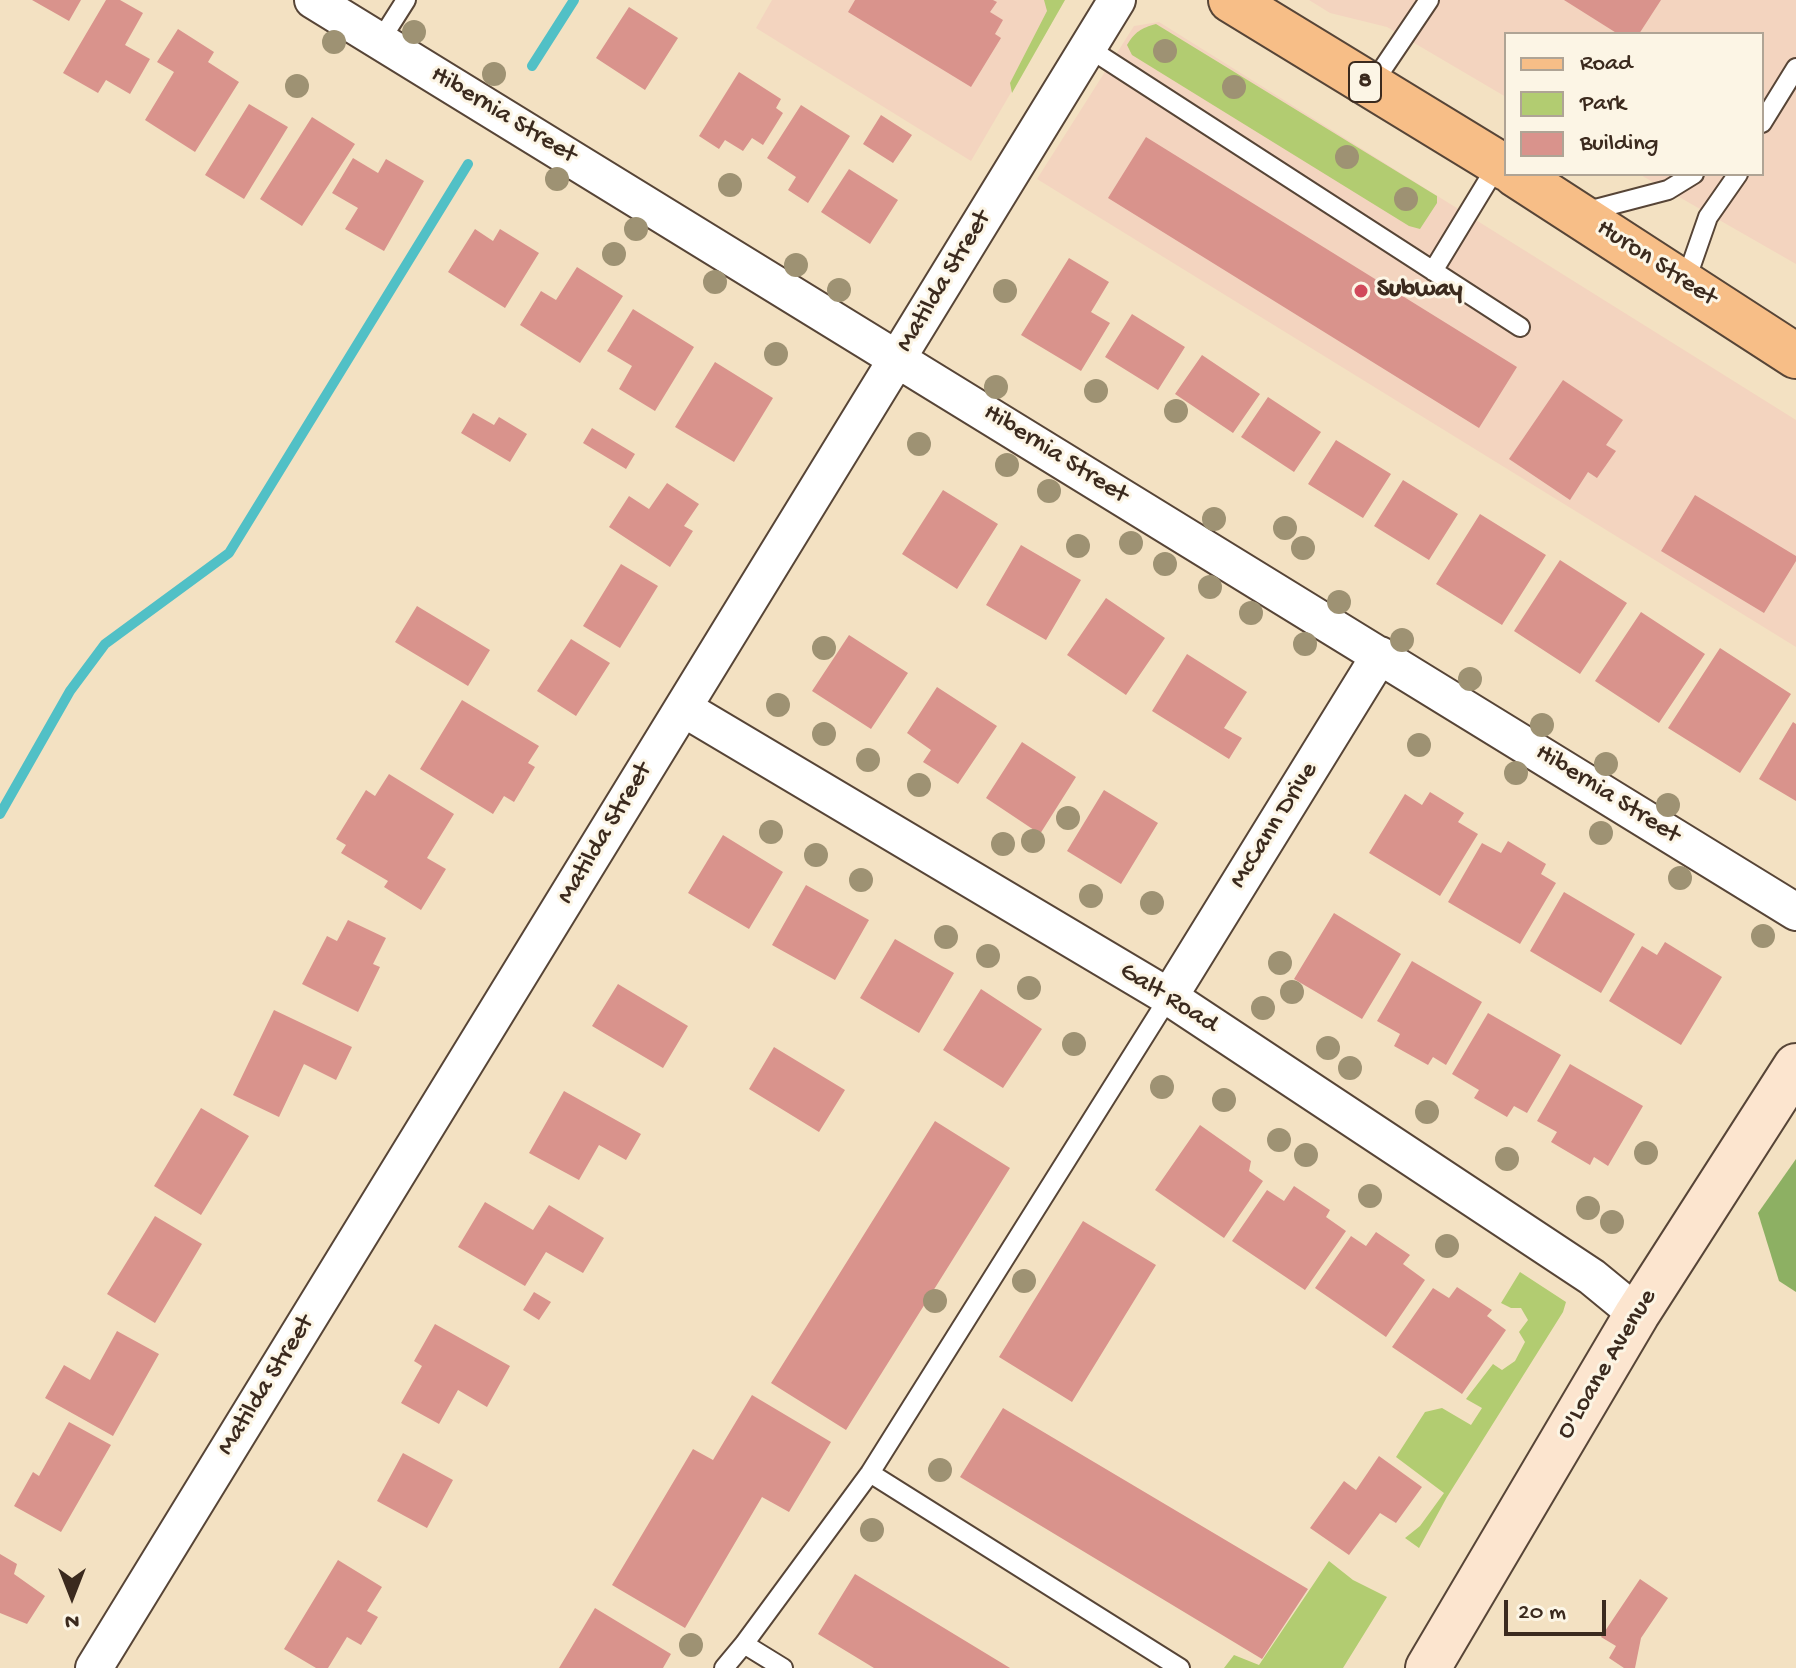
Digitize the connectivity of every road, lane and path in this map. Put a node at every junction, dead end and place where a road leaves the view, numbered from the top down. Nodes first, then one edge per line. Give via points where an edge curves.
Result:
1 (313, 0) edge
2 (406, 0) edge
3 (1117, 0) edge
4 (1231, 0) edge
5 (1429, 0) edge
6 (380, 41) junction
7 (1087, 47) junction
8 (1796, 68) edge
9 (1371, 86) junction
10 (1764, 119) edge
11 (1504, 168) edge
12 (1504, 172) edge
13 (1518, 176) edge
14 (1691, 176) edge
15 (1737, 176) edge
16 (1580, 213) junction
17 (1433, 271) junction
18 (1685, 283) junction
19 (1520, 327) dead end
20 (1796, 356) edge
21 (898, 358) junction
22 (1380, 655) junction
23 (683, 708) junction
24 (1796, 912) edge
25 (1169, 997) junction
26 (1796, 1066) edge
27 (1637, 1314) junction
28 (870, 1473) junction
29 (744, 1644) junction
30 (94, 1668) edge
31 (724, 1668) edge
32 (783, 1668) edge
33 (1180, 1668) edge
34 (1428, 1668) edge

1 - 6 street, Hibernia Street
2 - 6 lane
3 - 7 street, Matilda Street
4 - 9 main road, Huron Street / 8
5 - 9 lane
6 - 21 street, Hibernia Street
7 - 17 lane
7 - 21 street, Matilda Street
8 - 10 lane
9 - 11 main road, Huron Street / 8
12 - 17 lane
13 - 16 main road, Huron Street / 8
14 - 16 lane via 1668,190
15 - 18 lane via 1708,217
16 - 18 main road, Huron Street / 8
17 - 19 lane
18 - 20 main road, Huron Street / 8
21 - 22 street, Hibernia Street
21 - 23 street, Matilda Street
22 - 24 street, Hibernia Street
22 - 25 street, McCann Drive
23 - 25 street, Galt Road
23 - 30 street, Matilda Street
25 - 27 street, Galt Road via 1592,1277
25 - 28 lane
26 - 27 main road, O'Loane Avenue
27 - 34 main road, O'Loane Avenue
28 - 29 lane
28 - 33 lane
29 - 31 lane
29 - 32 lane

